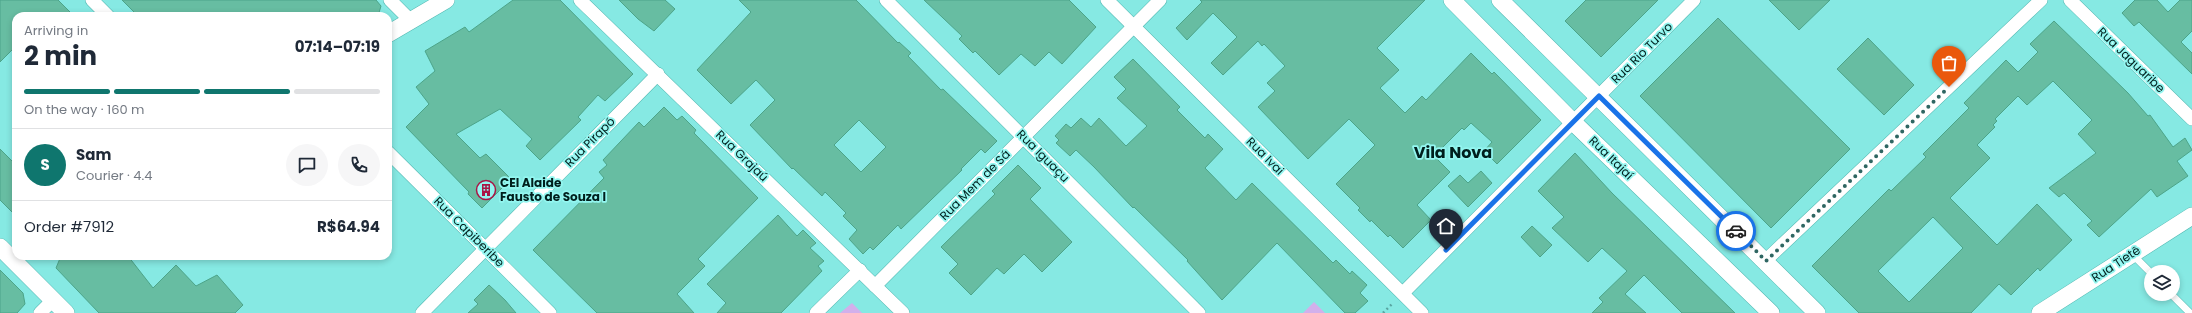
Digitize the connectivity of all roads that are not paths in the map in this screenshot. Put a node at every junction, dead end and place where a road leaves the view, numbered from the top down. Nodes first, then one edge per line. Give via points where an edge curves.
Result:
1 (92, 0) edge
2 (390, 0) edge
3 (446, 0) edge
4 (580, 0) edge
5 (886, 0) edge
6 (1107, 0) edge
7 (1160, 0) edge
8 (1452, 0) edge
9 (1500, 0) edge
10 (1694, 0) edge
11 (2040, 0) edge
12 (2070, 0) edge
13 (104, 12) edge
14 (411, 21) junction
15 (1134, 26) junction
16 (392, 32) edge
17 (658, 74) junction
18 (1599, 96) junction
19 (2192, 119) edge
20 (1573, 122) junction
21 (1023, 137) junction
22 (392, 156) edge
23 (2192, 216) edge
24 (486, 248) junction
25 (2132, 254) junction
26 (16, 260) edge
27 (1766, 261) junction
28 (2144, 266) edge
29 (860, 270) junction
30 (875, 286) junction
31 (1403, 293) junction
32 (53, 300) junction
33 (2178, 301) edge
34 (40, 313) edge
35 (66, 313) edge
36 (422, 313) edge
37 (550, 313) edge
38 (816, 313) edge
39 (902, 313) edge
40 (1199, 313) edge
41 (1422, 313) edge
42 (1771, 313) edge
43 (1817, 313) edge
44 (2040, 313) edge
45 (2190, 313) edge

1 - 13 street
2 - 14 street
3 - 14 street
4 - 17 street, Rua Grajaú
5 - 21 street, Rua Iguaçu
6 - 15 street, Rua Ivai
7 - 15 street, Rua Mem de Sá
8 - 20 street, Rua Itajaí
9 - 18 street
10 - 18 street, Rua Rio Turvo
11 - 27 street
12 - 19 street, Rua Jaguaribe
14 - 16 street
15 - 21 street, Rua Mem de Sá
15 - 31 street, Rua Ivai
17 - 24 street, Rua Pirapó
17 - 29 street, Rua Grajaú
18 - 20 street, Rua Rio Turvo
18 - 27 street
20 - 31 street, Rua Rio Turvo
20 - 42 street, Rua Itajaí
21 - 30 street, Rua Mem de Sá
21 - 40 street, Rua Iguaçu
22 - 24 street, Rua Capiberibe
23 - 25 street, Rua Tietê
24 - 36 street, Rua Pirapó
24 - 37 street, Rua Capiberibe
25 - 28 lane
25 - 44 street, Rua Tietê
26 - 32 street
27 - 43 street
29 - 30 street, Rua Grajaú
29 - 38 street
30 - 39 street, Rua Grajaú
31 - 41 street, Rua Ivai
32 - 34 street
32 - 35 street
33 - 45 lane

